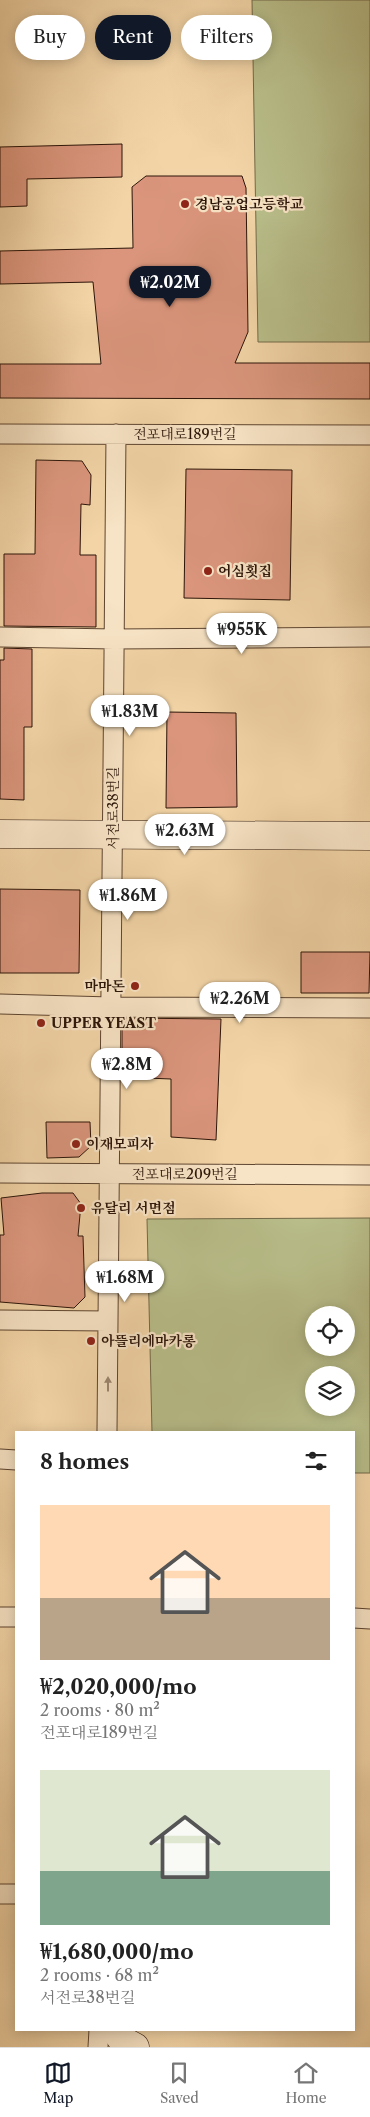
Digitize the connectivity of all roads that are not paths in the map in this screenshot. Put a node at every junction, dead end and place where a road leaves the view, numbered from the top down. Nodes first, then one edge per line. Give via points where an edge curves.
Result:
1 (0, 434) edge
2 (116, 434) junction
3 (370, 435) edge
4 (0, 637) edge
5 (370, 637) edge
6 (114, 639) junction
7 (0, 834) edge
8 (112, 835) junction
9 (370, 836) edge
10 (0, 1004) edge
11 (111, 1007) junction
12 (370, 1008) edge
13 (0, 1173) edge
14 (109, 1173) junction
15 (370, 1175) edge
16 (0, 1320) edge
17 (108, 1321) junction
18 (107, 1431) edge
19 (0, 1459) edge
20 (15, 1460) edge
21 (0, 1617) edge
22 (15, 1617) edge
23 (355, 1618) edge
24 (370, 1619) edge
25 (0, 1894) edge
26 (15, 1894) edge
27 (99, 2031) edge
28 (116, 2031) edge
29 (98, 2047) edge
30 (135, 2047) edge

1 - 2 street, 전포대로189번길
2 - 3 street, 전포대로189번길
2 - 6 street, 서전로38번길
4 - 6 street
5 - 6 street
6 - 8 street, 서전로38번길
7 - 8 street
8 - 9 street
8 - 11 street, 서전로38번길
10 - 11 street
11 - 12 street
11 - 14 street, 서전로38번길
13 - 14 street, 전포대로209번길
14 - 15 street, 전포대로209번길
14 - 17 street, 서전로38번길
16 - 17 street
18 -> 17 street, 서전로38번길
19 - 20 street
21 - 22 street
23 - 24 street
25 - 26 street
27 - 29 street
28 - 30 street via 122,2040

